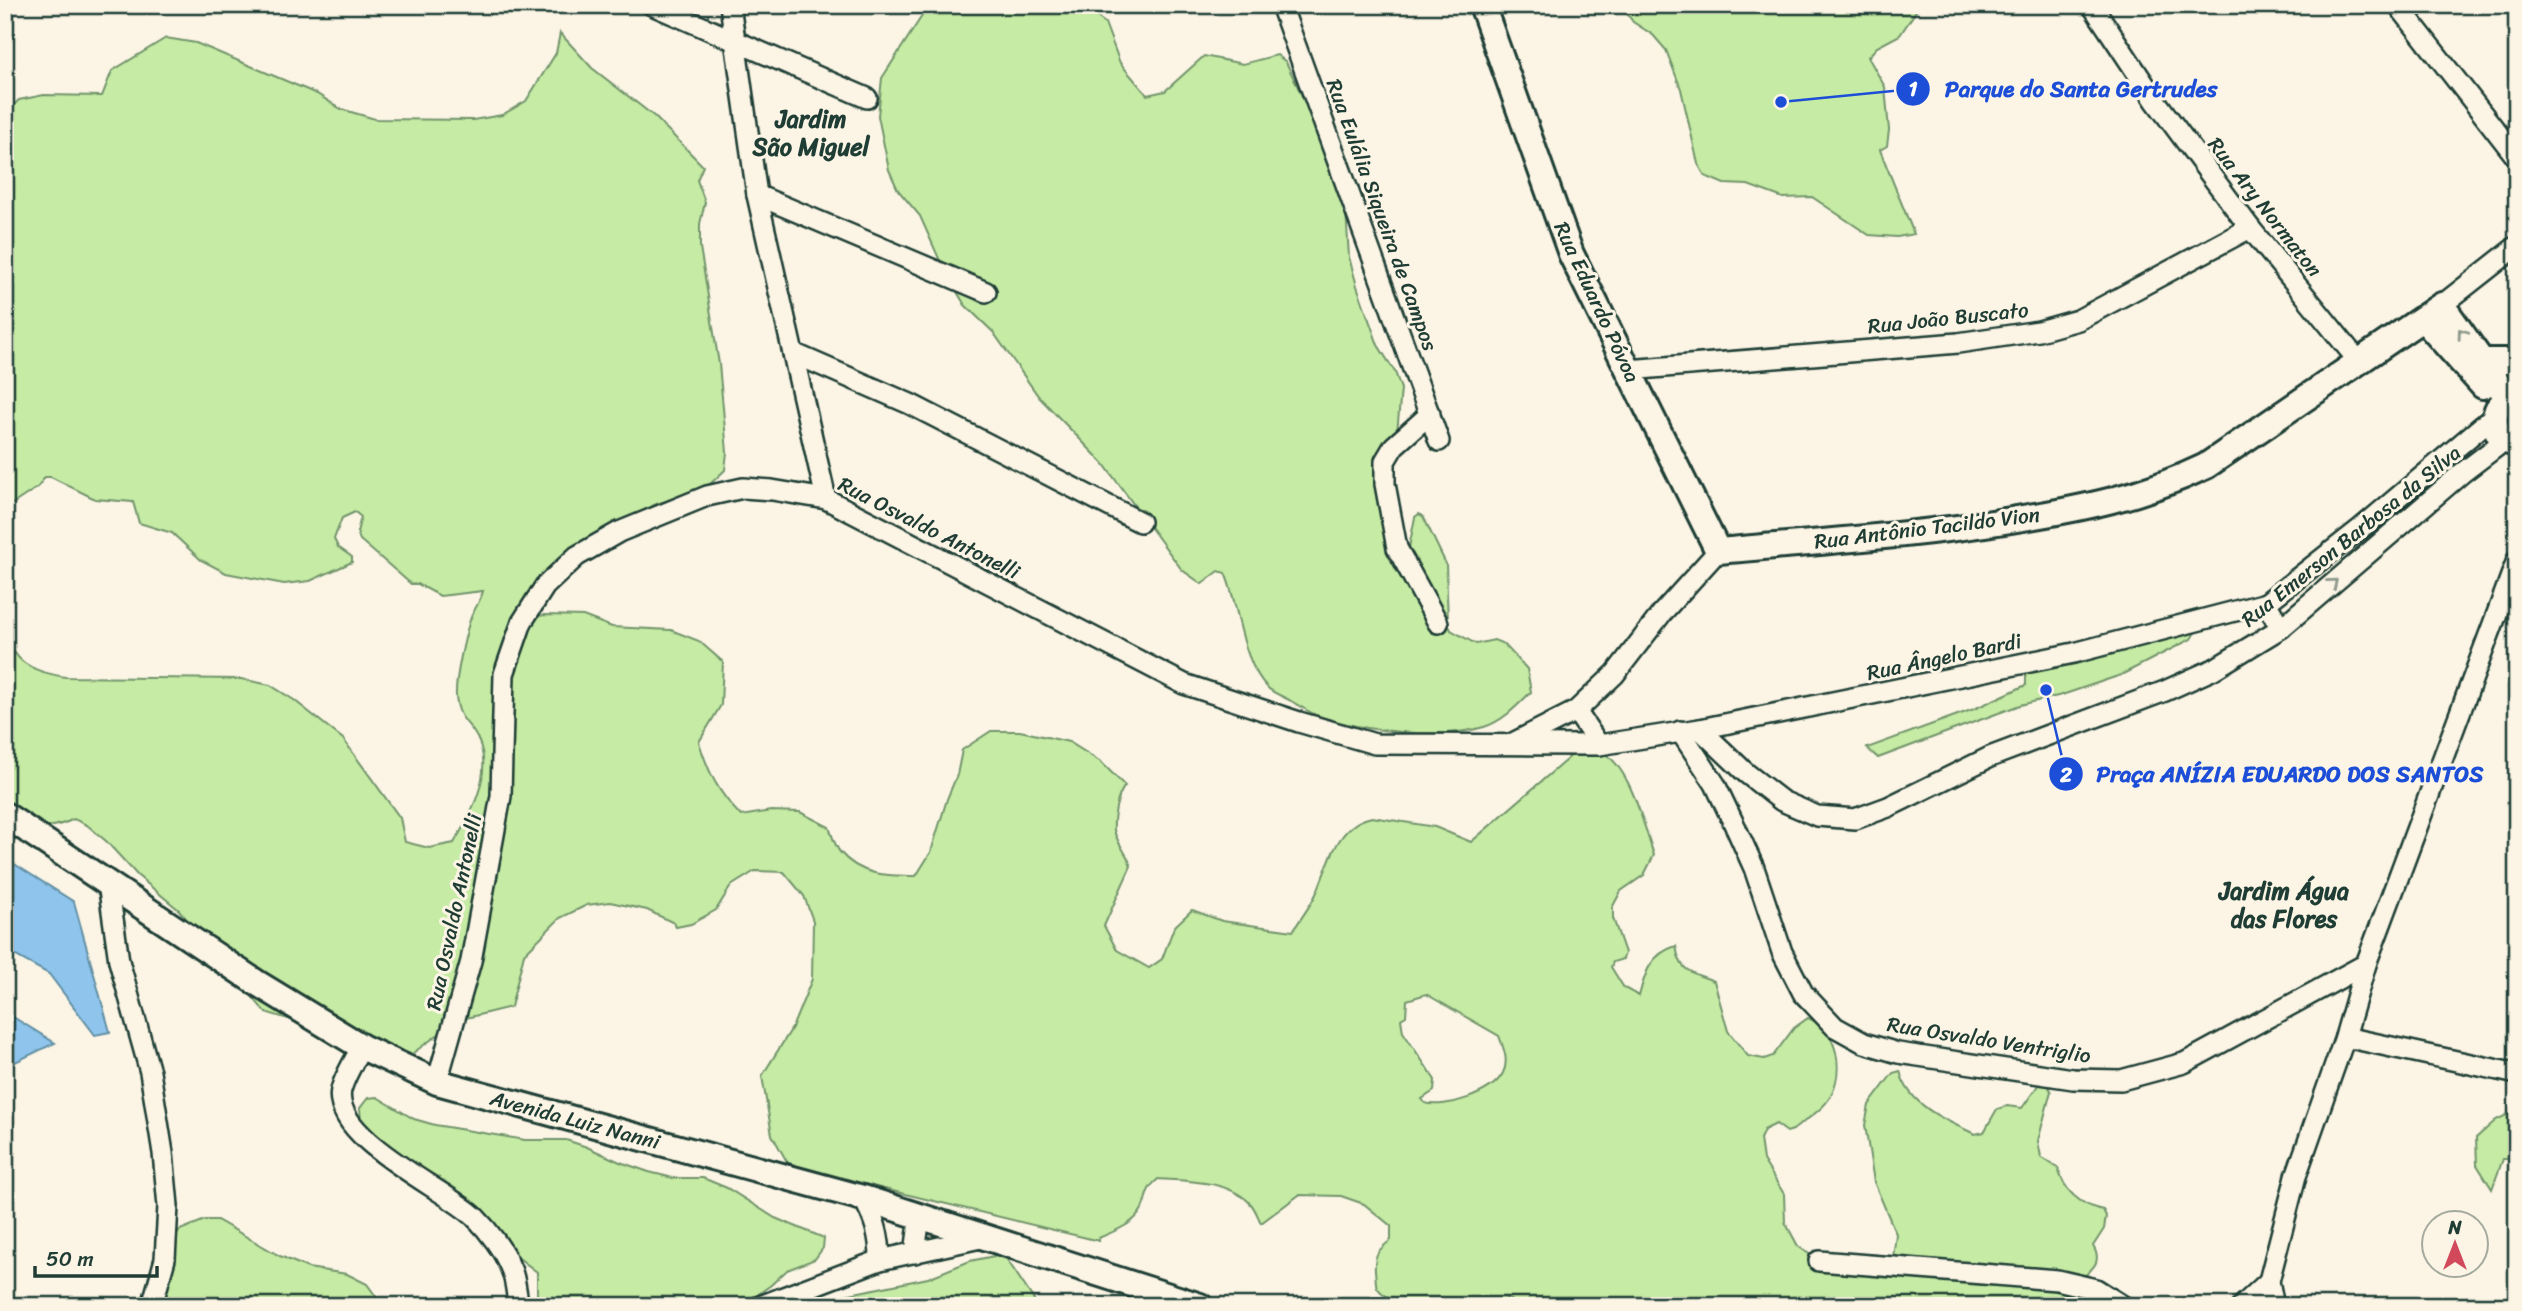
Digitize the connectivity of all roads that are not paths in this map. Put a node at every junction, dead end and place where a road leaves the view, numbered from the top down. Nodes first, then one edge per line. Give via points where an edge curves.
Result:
1 (652, 5) edge
2 (730, 5) edge
3 (1281, 5) edge
4 (1482, 5) edge
5 (2092, 5) edge
6 (2398, 5) edge
7 (734, 41) junction
8 (867, 98) dead end
9 (2517, 158) edge
10 (757, 195) junction
11 (2250, 228) junction
12 (2517, 246) edge
13 (986, 292) dead end
14 (2432, 312) junction
15 (793, 353) junction
16 (2482, 360) junction
17 (2517, 361) edge
18 (2360, 363) junction
19 (1628, 370) junction
20 (2509, 405) edge
21 (1430, 414) junction
22 (1439, 441) dead end
23 (2512, 443) edge
24 (826, 499) junction
25 (1140, 523) dead end
26 (1718, 551) junction
27 (2517, 560) edge
28 (2266, 603) junction
29 (1438, 623) dead end
30 (2281, 628) junction
31 (1576, 711) junction
32 (1700, 729) junction
33 (1680, 731) junction
34 (1508, 744) junction
35 (1599, 744) junction
36 (5, 815) edge
37 (108, 883) junction
38 (2366, 964) junction
39 (2345, 1037) junction
40 (362, 1047) junction
41 (2517, 1074) edge
42 (437, 1082) junction
43 (863, 1198) junction
44 (920, 1216) junction
45 (986, 1237) junction
46 (915, 1253) junction
47 (880, 1260) junction
48 (1819, 1261) dead end
49 (2269, 1281) junction
50 (152, 1306) edge
51 (519, 1306) edge
52 (760, 1306) edge
53 (1200, 1306) edge
54 (2123, 1306) edge
55 (2242, 1306) edge
56 (2274, 1306) edge

1 - 7 street
2 - 7 street
3 - 21 street, Rua Eulália Siqueira de Campos
4 - 19 street, Rua Eduardo Póvoa via 1571,254
5 - 11 street, Rua Ary Normaton via 2155,100
6 - 9 street
7 - 8 street
7 - 10 street
10 - 13 street
10 - 15 street
11 - 18 street, Rua Ary Normaton
11 - 19 street, Rua João Buscato via 2078,320 2039,331 1958,343
12 - 14 street, Rua Antônio Tacildo Vion
16 -> 14 street
14 - 18 street, Rua Antônio Tacildo Vion
14 - 20 street
15 - 24 street
15 - 25 street via 909,404
16 - 17 street
16 - 20 street
18 - 26 street, Rua Antônio Tacildo Vion via 2206,466 2117,500 1955,529
19 - 26 street, Rua Eduardo Póvoa
20 - 23 street via 2495,430
20 - 28 street, Rua Emerson Barbosa da Silva
21 - 22 street, Rua Eulália Siqueira de Campos
21 - 29 street via 1394,446 1385,461 1384,484 1397,548
30 -> 23 street, Rua Emerson Barbosa da Silva via 2462,473
24 - 34 street, Rua Osvaldo Antonelli via 1184,684 1375,744
24 - 42 street, Rua Osvaldo Antonelli via 743,488 707,496 619,532 577,556 545,586 522,622 505,674 501,796 471,961
26 - 31 street via 1615,674
27 - 38 street
28 - 30 street
28 - 32 street, Rua Ângelo Bardi via 2074,653
30 - 32 street, Rua Emerson Barbosa da Silva via 2214,669 2165,691 1990,757 1855,819 1817,816 1782,801
31 - 34 street
31 - 35 street
32 - 33 street, Rua Ângelo Bardi
33 - 35 street, Rua Ângelo Bardi
33 - 38 street, Rua Osvaldo Ventriglio via 1715,784 1735,826 1782,952 1803,993 1835,1027 1864,1043 1898,1053 2060,1077 2121,1080 2184,1063
34 - 35 street, Rua Ângelo Bardi
36 - 37 street, Avenida Luiz Nanni
37 - 40 street, Avenida Luiz Nanni via 257,984
37 - 50 street via 119,961 150,1072 163,1153 168,1206 164,1259
38 - 39 street
39 - 41 street
39 - 49 street via 2296,1175
40 - 42 street, Avenida Luiz Nanni
40 - 51 street via 341,1092 343,1111 352,1128 474,1216 512,1270
42 - 43 street, Avenida Luiz Nanni
43 - 44 street, Avenida Luiz Nanni
43 - 47 street via 880,1239
44 - 45 street, Avenida Luiz Nanni
44 - 46 street
45 - 46 street
45 - 53 street, Avenida Luiz Nanni
46 - 47 street
47 - 52 street
48 - 54 street via 2057,1280 2096,1289
49 - 55 street
49 - 56 street

